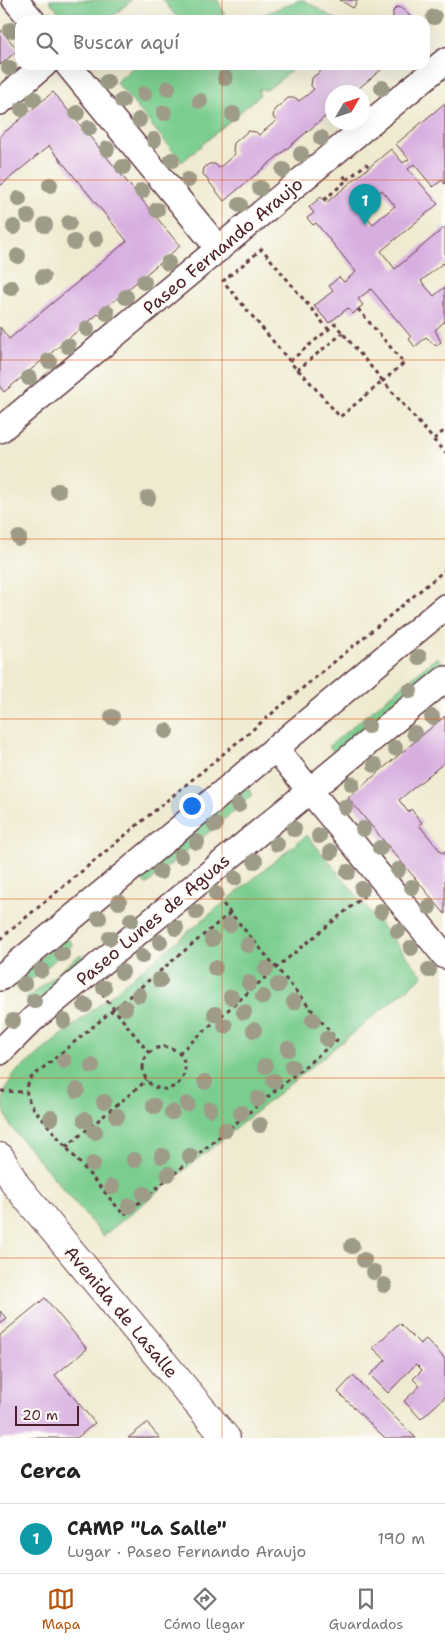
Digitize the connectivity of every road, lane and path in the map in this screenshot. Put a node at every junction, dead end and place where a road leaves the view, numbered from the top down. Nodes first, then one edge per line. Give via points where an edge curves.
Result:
1 (15, 0) edge
2 (28, 15) edge
3 (445, 61) edge
4 (38, 70) edge
5 (72, 70) edge
6 (0, 102) edge
7 (369, 167) dead end
8 (340, 172) dead end
9 (347, 180) junction
10 (324, 200) dead end
11 (219, 249) junction
12 (358, 310) dead end
13 (328, 329) junction
14 (343, 333) junction
15 (290, 362) junction
16 (297, 370) junction
17 (383, 381) junction
18 (0, 430) edge
19 (445, 430) edge
20 (434, 439) junction
21 (445, 453) edge
22 (445, 570) edge
23 (445, 607) edge
24 (445, 679) edge
25 (274, 748) junction
26 (309, 791) junction
27 (364, 896) dead end
28 (218, 898) dead end
29 (230, 913) junction
30 (0, 939) edge
31 (445, 956) edge
32 (276, 968) junction
33 (0, 978) edge
34 (102, 994) dead end
35 (114, 1009) junction
36 (0, 1052) edge
37 (149, 1053) junction
38 (179, 1053) junction
39 (147, 1080) junction
40 (1, 1091) edge
41 (25, 1092) junction
42 (66, 1147) junction
43 (0, 1157) edge
44 (8, 1180) edge
45 (226, 1438) edge

1 - 2 street
3 - 11 street, Paseo Fernando Araujo
4 - 6 street
5 - 11 street
7 - 9 path via 366,164
8 - 9 path
9 - 10 path
11 - 18 street, Paseo Fernando Araujo
12 - 17 path via 404,363
13 - 14 path via 335,324
13 - 15 path
13 - 15 path via 262,249 223,281
14 - 16 path
14 - 17 path
15 - 16 path
16 - 17 path via 340,417
17 - 20 path
19 - 20 path
20 - 21 path
22 - 30 path
23 - 25 street
24 - 26 street, Paseo Lunes de Aguas
25 - 26 street
25 - 33 street
26 - 31 street
26 - 36 street, Paseo Lunes de Aguas via 28,1024
27 - 32 path
28 - 29 path
29 - 32 path
29 - 35 path
32 - 38 path
32 - 42 path via 337,1040 124,1216
34 - 35 path
35 - 37 path
35 - 41 path via 31,1078
37 - 38 path via 164,1047
37 - 39 path via 143,1070
38 - 39 path via 184,1071 181,1080 173,1087 154,1086
39 - 42 path
40 - 41 path
41 - 42 path via 33,1108
43 - 44 highway, Avenida de Lasalle
44 - 45 highway, Avenida de Lasalle

